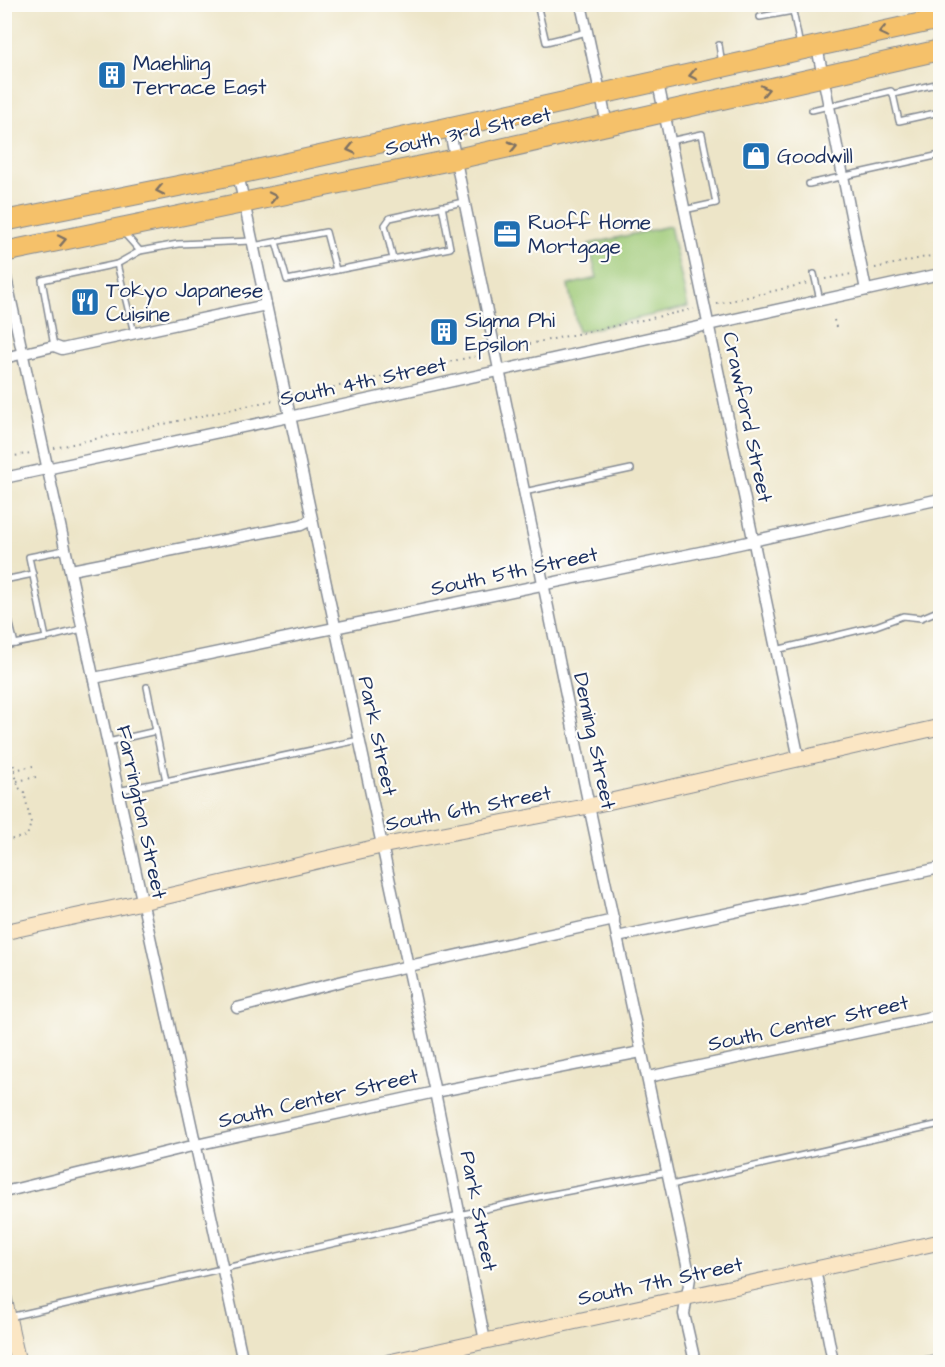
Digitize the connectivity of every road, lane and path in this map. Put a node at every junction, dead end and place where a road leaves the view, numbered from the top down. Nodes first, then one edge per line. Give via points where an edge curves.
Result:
1 (537, 4) edge
2 (581, 4) edge
3 (935, 15) edge
4 (760, 17) dead end
5 (587, 32) junction
6 (719, 45) dead end
7 (809, 49) junction
8 (940, 50) edge
9 (723, 69) junction
10 (823, 78) junction
11 (658, 83) junction
12 (940, 83) edge
13 (892, 94) junction
14 (601, 95) junction
15 (829, 106) junction
16 (812, 110) dead end
17 (664, 112) junction
18 (940, 112) edge
19 (607, 124) junction
20 (449, 127) junction
21 (670, 141) junction
22 (940, 155) edge
23 (456, 159) junction
24 (238, 174) junction
25 (842, 176) junction
26 (809, 184) dead end
27 (463, 202) junction
28 (244, 204) junction
29 (442, 206) junction
30 (684, 210) junction
31 (4, 221) edge
32 (120, 229) junction
33 (276, 242) junction
34 (252, 243) junction
35 (140, 251) junction
36 (4, 252) edge
37 (940, 254) edge
38 (393, 259) junction
39 (117, 264) junction
40 (4, 269) edge
41 (336, 270) junction
42 (862, 272) junction
43 (814, 274) dead end
44 (940, 274) edge
45 (816, 281) junction
46 (866, 290) junction
47 (820, 300) junction
48 (266, 305) junction
49 (705, 307) junction
50 (834, 320) dead end
51 (708, 324) junction
52 (836, 327) dead end
53 (134, 333) junction
54 (54, 346) junction
55 (496, 352) junction
56 (23, 353) junction
57 (4, 358) edge
58 (500, 371) junction
59 (285, 398) junction
60 (290, 417) junction
61 (44, 450) junction
62 (4, 458) edge
63 (49, 468) junction
64 (631, 469) dead end
65 (4, 478) edge
66 (524, 492) junction
67 (940, 499) edge
68 (311, 520) junction
69 (754, 540) junction
70 (66, 549) junction
71 (71, 570) junction
72 (33, 574) junction
73 (4, 580) edge
74 (543, 585) junction
75 (4, 601) edge
76 (940, 610) edge
77 (83, 629) junction
78 (335, 629) junction
79 (46, 638) junction
80 (15, 644) junction
81 (4, 646) edge
82 (776, 650) junction
83 (94, 678) junction
84 (147, 687) dead end
85 (940, 728) edge
86 (156, 731) junction
87 (358, 740) junction
88 (108, 742) junction
89 (798, 759) junction
90 (4, 762) edge
91 (33, 766) dead end
92 (14, 770) junction
93 (36, 777) dead end
94 (17, 781) junction
95 (166, 781) junction
96 (118, 791) junction
97 (589, 806) junction
98 (4, 841) edge
99 (381, 846) junction
100 (940, 868) edge
101 (142, 902) junction
102 (614, 920) junction
103 (4, 932) edge
104 (617, 937) junction
105 (408, 967) junction
106 (237, 1008) dead end
107 (940, 1015) edge
108 (641, 1052) junction
109 (648, 1077) junction
110 (435, 1092) junction
111 (940, 1124) edge
112 (196, 1145) junction
113 (668, 1172) junction
114 (670, 1185) junction
115 (4, 1192) edge
116 (460, 1215) junction
117 (940, 1242) edge
118 (222, 1268) junction
119 (815, 1269) junction
120 (687, 1297) junction
121 (4, 1299) edge
122 (6, 1317) edge
123 (485, 1341) junction
124 (940, 1357) edge
125 (421, 1359) edge
126 (18, 1362) edge
127 (243, 1362) edge
128 (389, 1362) edge
129 (694, 1362) edge
130 (833, 1362) edge
131 (914, 1362) edge

1 - 5 lane via 546,42
2 - 5 street
3 -> 7 highway, South 3rd Street
4 - 7 lane via 793,11
5 - 14 street
6 - 9 lane
7 - 9 highway, South 3rd Street
7 - 10 street
8 - 10 highway, South 3rd Street
9 -> 11 highway, South 3rd Street
10 - 15 street
17 -> 10 highway, South 3rd Street
11 - 14 highway, South 3rd Street
11 - 17 street, Crawford Street
12 - 13 lane
13 - 15 lane via 891,91
13 - 18 lane via 899,121
14 - 19 street
14 - 20 highway, South 3rd Street
15 - 16 lane
15 - 25 street
17 - 19 highway, South 3rd Street
17 - 21 street, Crawford Street
23 -> 19 highway, South 3rd Street
20 - 23 street, Deming Street
20 -> 24 highway, South 3rd Street
21 - 30 street, Crawford Street
21 - 30 lane via 702,134 716,203
22 - 25 lane
23 - 27 street, Deming Street
28 -> 23 highway, South 3rd Street
24 - 28 street, Park Street
24 -> 31 highway, South 3rd Street
25 - 26 lane
25 - 42 street
27 - 29 lane
27 - 55 street, Deming Street
28 - 32 highway, South 3rd Street
28 - 34 street, Park Street
29 - 38 lane via 390,218 385,225
29 - 38 lane via 450,248
30 - 49 street, Crawford Street
32 - 35 lane
36 -> 32 highway, South 3rd Street
33 - 34 lane
33 - 41 lane via 287,280
33 - 41 lane via 326,232
34 - 35 lane via 178,244
34 - 48 street, Park Street
35 - 39 lane
37 - 42 path
38 - 41 lane
39 - 53 lane
39 - 54 lane via 42,280
40 - 56 street, Farrington Street
42 - 45 path
42 - 46 street
43 - 45 lane
44 - 46 street, South 4th Street
45 - 47 lane
45 - 49 path
46 - 47 street, South 4th Street
47 - 51 street, South 4th Street
48 - 53 street
48 - 59 street, Park Street
49 - 51 street, Crawford Street
49 - 55 path
50 - 52 path
51 - 58 street, South 4th Street
51 - 69 street, Crawford Street
53 - 54 street via 62,349
54 - 56 street
55 - 58 street, Deming Street
55 - 59 path
56 - 57 street
56 - 61 street, Farrington Street
58 - 60 street, South 4th Street
58 - 66 street, Deming Street
59 - 60 street, Park Street
59 - 61 path
60 - 63 street, South 4th Street
60 - 68 street, Park Street
61 - 62 path
61 - 63 street, Farrington Street
63 - 65 street, South 4th Street
63 - 70 street, Farrington Street
64 - 66 lane
66 - 74 street, Deming Street
67 - 69 street, South 5th Street
68 - 71 street
68 - 78 street, Park Street
69 - 74 street, South 5th Street
69 - 82 street, Crawford Street
70 - 71 street, Farrington Street
70 - 72 lane via 29,557
71 - 77 street, Farrington Street
72 - 73 lane
72 - 79 lane
74 - 78 street, South 5th Street
74 - 97 street, Deming Street
75 - 80 lane
76 - 82 lane via 921,618 903,616
77 - 79 lane
77 - 83 street, Farrington Street
78 - 83 street, South 5th Street
78 - 87 street, Park Street
79 - 80 lane
80 - 81 lane
82 - 89 street, Crawford Street
83 - 88 street, Farrington Street
84 - 86 lane
85 - 89 street, South 6th Street
86 - 88 lane
86 - 95 lane
87 - 95 lane
87 - 99 street, Park Street
88 - 96 street, Farrington Street
89 - 97 street, South 6th Street
90 - 92 path via 13,762
91 - 92 path
92 - 94 path
93 - 94 path
94 - 98 path via 24,792 31,823 27,836
95 - 96 lane
96 - 101 street, Farrington Street
97 - 99 street, South 6th Street
97 - 102 street, Deming Street
99 - 101 street, South 6th Street
99 - 105 street, Park Street
100 - 104 street
101 - 103 street, South 6th Street
101 - 112 street, Farrington Street
102 - 104 street, Deming Street
102 - 105 street
104 - 108 street, Deming Street
105 - 106 street
105 - 110 street, Park Street
107 - 109 street, South Center Street
108 - 109 street, Deming Street
108 - 110 street, South Center Street
109 - 113 street, Deming Street
110 - 112 street, South Center Street
110 - 116 street, Park Street
111 - 114 lane
112 - 115 street, South Center Street
112 - 118 street, Farrington Street
113 - 114 street, Deming Street
113 - 116 lane
114 - 120 street, Deming Street via 690,1278
116 - 118 lane
116 - 123 street, Park Street
117 - 119 street, South 7th Street
118 - 122 lane
118 - 127 street, Farrington Street
119 - 120 street, South 7th Street
119 - 130 street
120 - 123 street, South 7th Street
120 - 129 street, Deming Street via 684,1314
121 - 122 street
122 - 126 street
123 - 125 street, South 7th Street
124 - 131 lane
125 - 128 street, South 7th Street

